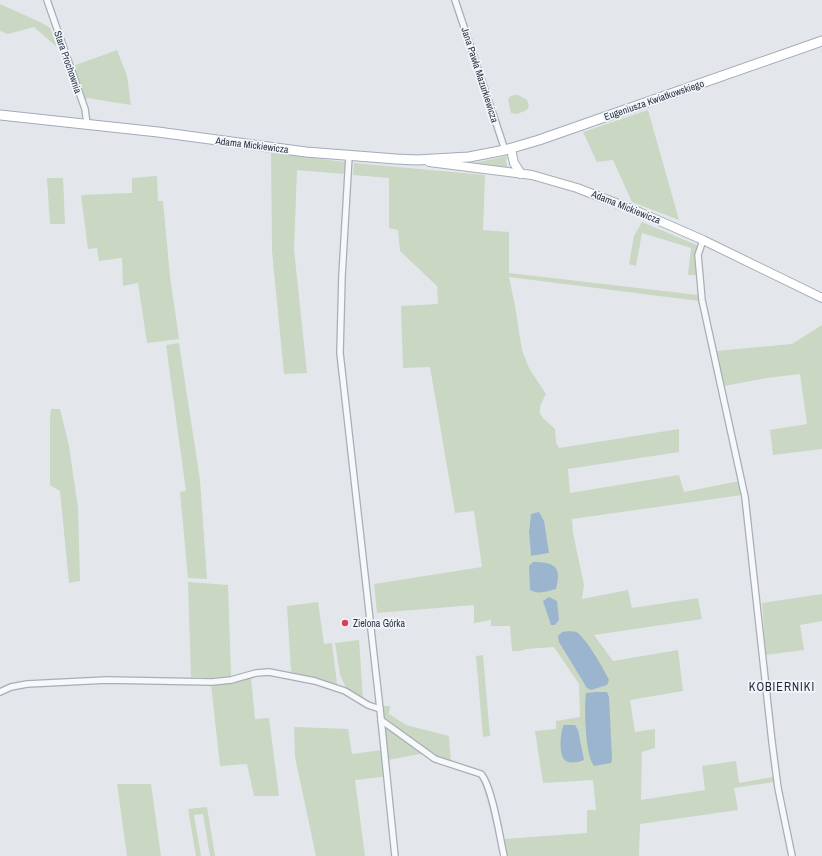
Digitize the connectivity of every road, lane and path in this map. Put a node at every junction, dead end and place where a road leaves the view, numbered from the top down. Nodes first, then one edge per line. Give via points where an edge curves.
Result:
1 (47, 0) edge
2 (455, 0) edge
3 (822, 41) edge
4 (0, 115) edge
5 (87, 124) junction
6 (508, 150) junction
7 (349, 156) junction
8 (417, 160) junction
9 (521, 174) junction
10 (703, 240) junction
11 (822, 298) edge
12 (0, 692) edge
13 (380, 709) junction
14 (381, 720) junction
15 (395, 856) edge
16 (504, 856) edge
17 (792, 856) edge

1 - 5 street, Stara Prochownia via 85,109
2 - 6 street, Jana Pawła Mazurkiewicza via 497,129
3 - 6 main road, Eugeniusza Kwiatkowskiego
4 - 5 main road, Adama Mickiewicza
5 - 7 main road, Adama Mickiewicza
6 - 8 main road, Adama Mickiewicza via 469,157
6 - 9 street
7 - 8 main road, Adama Mickiewicza
7 - 13 street via 340,353
8 - 9 street, Adama Mickiewicza
9 - 10 street, Adama Mickiewicza via 589,192
10 - 11 street, Adama Mickiewicza
10 - 17 street via 698,255 700,292 745,497 778,788
12 - 13 street via 27,684 107,680 212,682 269,672 315,681 345,691
13 - 14 street
14 - 15 street
14 - 16 street via 435,759 482,774 492,802

